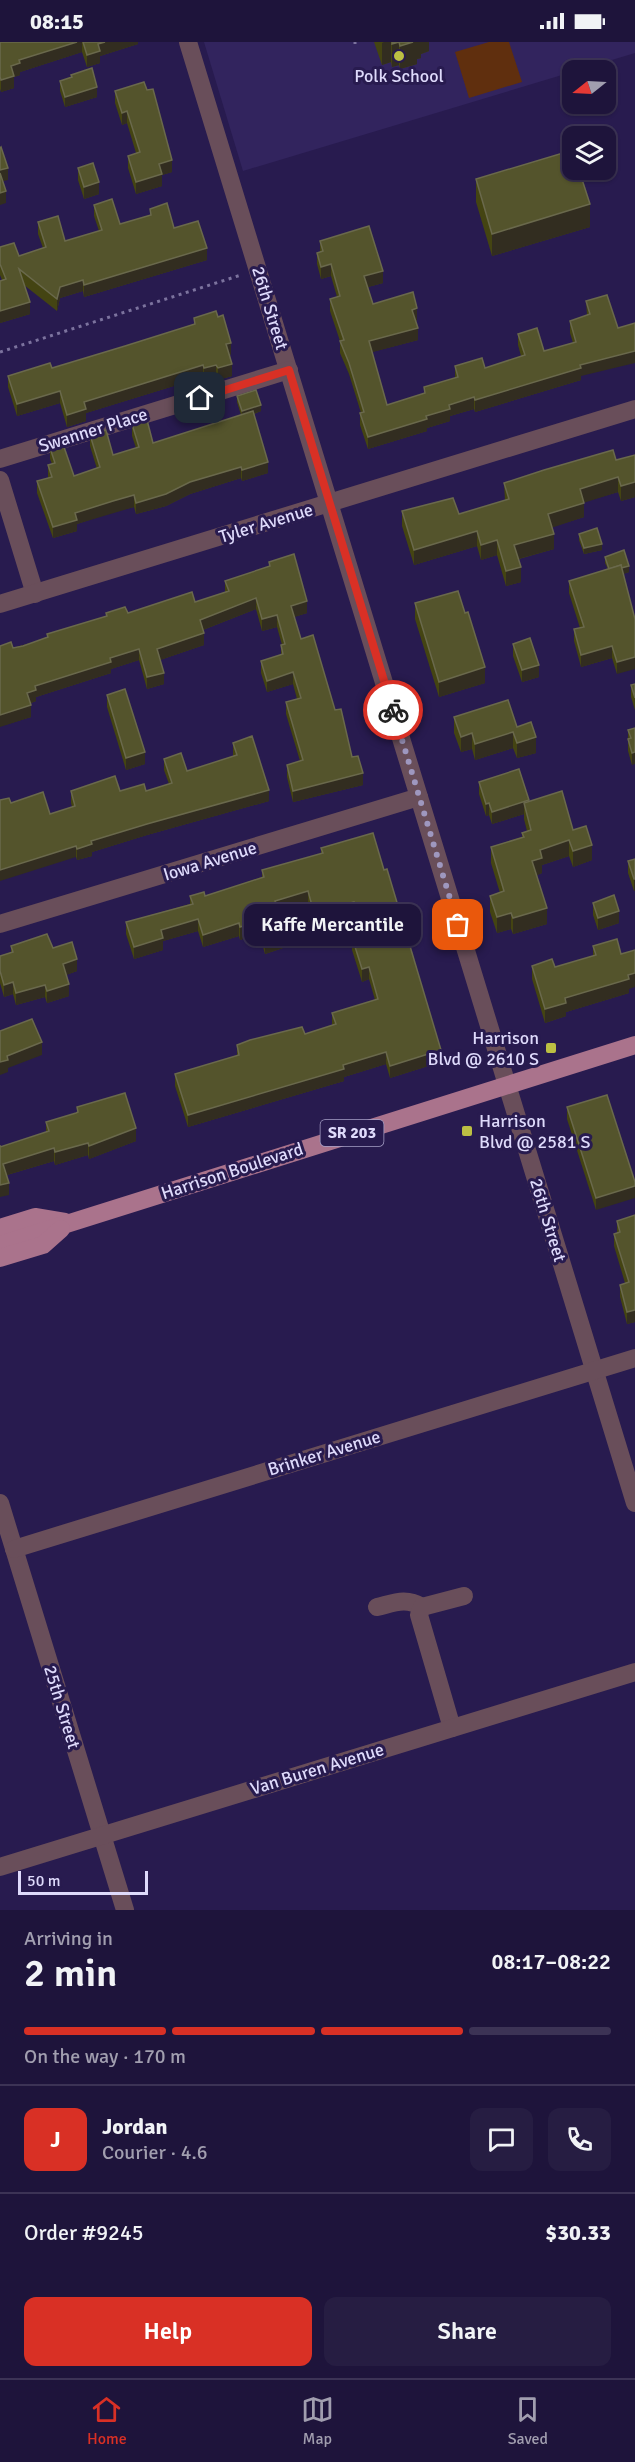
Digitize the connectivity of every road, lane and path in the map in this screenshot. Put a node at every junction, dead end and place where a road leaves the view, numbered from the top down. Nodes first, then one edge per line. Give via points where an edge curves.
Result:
1 (188, 42) edge
2 (258, 270) junction
3 (0, 352) edge
4 (289, 370) junction
5 (635, 409) edge
6 (0, 459) edge
7 (0, 480) edge
8 (329, 503) junction
9 (35, 594) junction
10 (0, 604) edge
11 (419, 797) junction
12 (0, 924) edge
13 (635, 1045) edge
14 (506, 1083) junction
15 (69, 1222) junction
16 (0, 1228) edge
17 (0, 1245) edge
18 (0, 1258) edge
19 (635, 1358) edge
20 (594, 1371) junction
21 (0, 1503) edge
22 (635, 1503) edge
23 (14, 1549) junction
24 (464, 1596) dead end
25 (378, 1607) dead end
26 (422, 1607) junction
27 (635, 1672) edge
28 (453, 1728) junction
29 (101, 1835) junction
30 (0, 1867) edge
31 (124, 1910) edge

1 - 2 street, 26th Street
2 - 3 path
2 - 4 street, 26th Street
4 - 6 street, Swanner Place
4 - 8 street, 26th Street
5 - 8 street, Tyler Avenue
7 - 9 street
8 - 9 street, Tyler Avenue
8 - 11 street, 26th Street
9 - 10 street, Tyler Avenue
11 - 12 street, Iowa Avenue
11 - 14 street, 26th Street
13 - 14 main road, Harrison Boulevard / SR 203
14 - 15 main road, Harrison Boulevard / SR 203
14 - 20 street, 26th Street
15 - 16 main road, Harrison Boulevard / SR 203 via 35,1217
15 - 17 main road
15 - 18 main road, Harrison Boulevard / SR 203 via 43,1245
19 - 20 street, Brinker Avenue
20 - 22 street, 26th Street
20 - 23 street, Brinker Avenue
21 - 23 street, 25th Street
23 - 29 street, 25th Street
24 - 26 street
25 - 26 street via 404,1600
26 - 28 street via 419,1615
27 - 28 street, Van Buren Avenue
28 - 29 street, Van Buren Avenue
29 - 30 street, Van Buren Avenue
29 - 31 street, 25th Street

